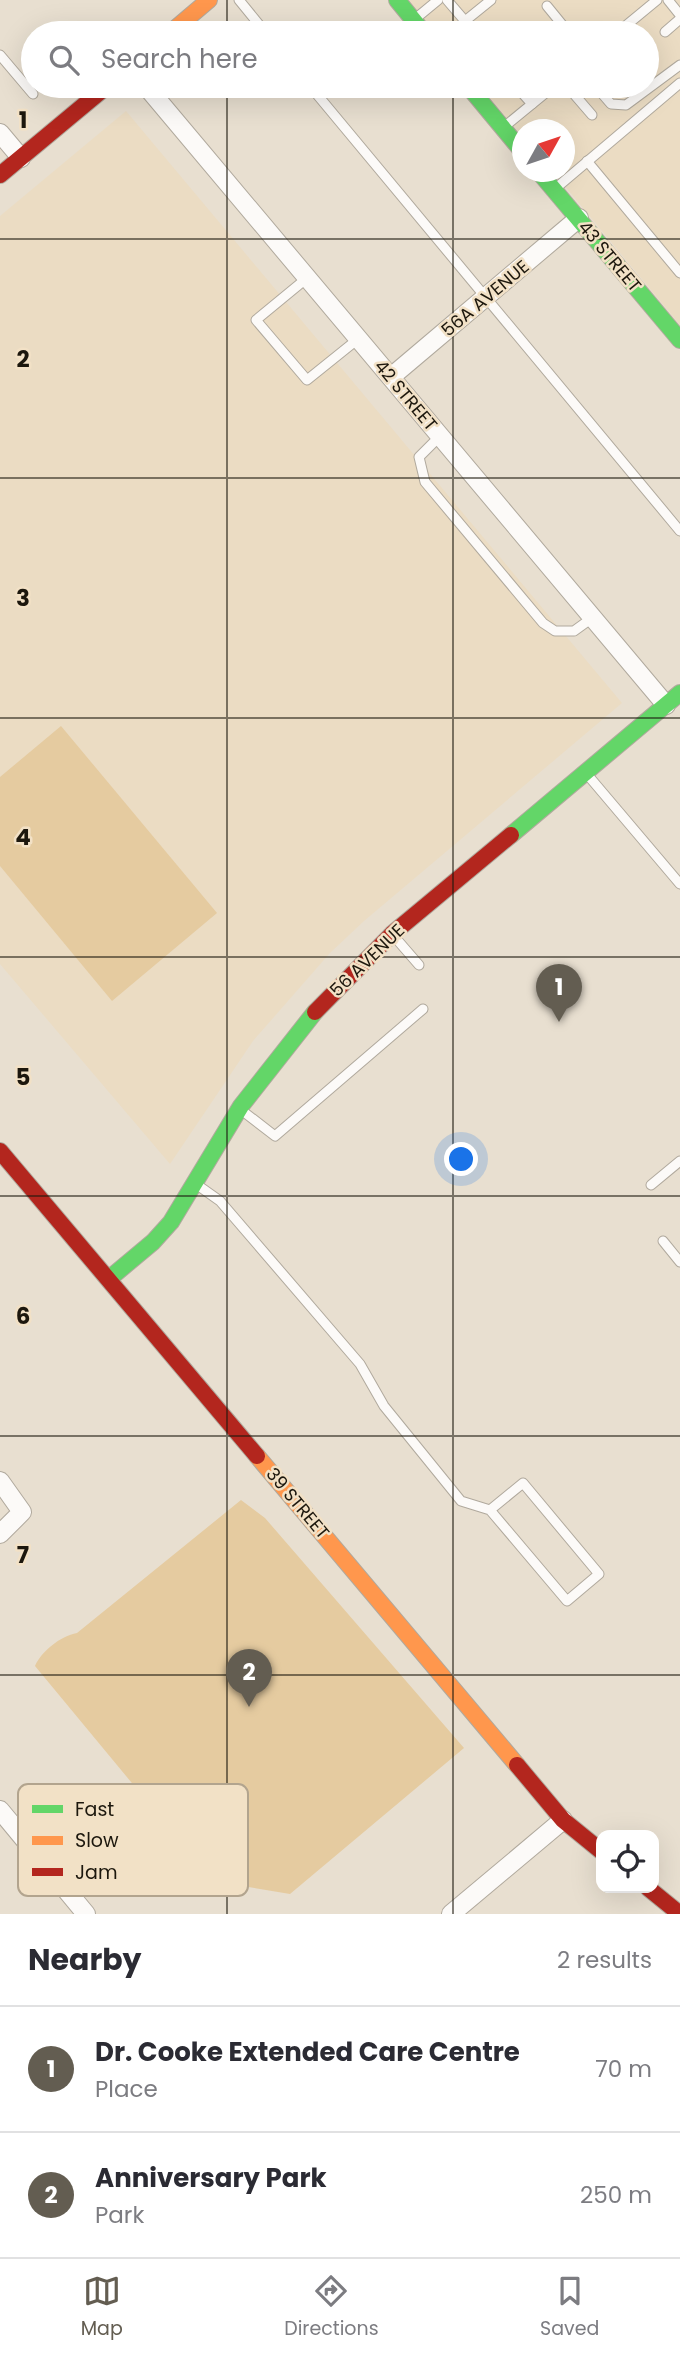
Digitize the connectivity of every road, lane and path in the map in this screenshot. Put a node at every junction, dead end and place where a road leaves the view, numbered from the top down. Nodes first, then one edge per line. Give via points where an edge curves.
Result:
1 (209, 0) edge
2 (239, 0) edge
3 (397, 0) edge
4 (438, 0) edge
5 (447, 0) edge
6 (491, 0) edge
7 (657, 0) edge
8 (668, 0) edge
9 (547, 6) dead end
10 (680, 17) edge
11 (414, 20) joint
12 (184, 21) edge
13 (256, 21) edge
14 (559, 21) edge
15 (632, 21) edge
16 (665, 32) dead end
17 (0, 55) edge
18 (680, 65) edge
19 (21, 80) edge
20 (659, 81) edge
21 (680, 83) edge
22 (93, 98) edge
23 (156, 98) edge
24 (320, 98) edge
25 (478, 98) edge
26 (527, 98) edge
27 (539, 98) edge
28 (578, 98) edge
29 (588, 98) edge
30 (607, 98) edge
31 (635, 98) edge
32 (582, 103) junction
33 (532, 104) junction
34 (592, 116) dead end
35 (503, 128) junction
36 (0, 133) edge
37 (512, 138) edge
38 (21, 158) junction
39 (587, 161) junction
40 (0, 175) edge
41 (548, 182) edge
42 (554, 189) junction
43 (579, 218) junction
44 (680, 273) edge
45 (307, 278) junction
46 (485, 298) junction
47 (359, 339) junction
48 (680, 340) edge
49 (391, 377) junction
50 (440, 436) junction
51 (680, 531) edge
52 (592, 618) junction
53 (680, 693) edge
54 (666, 705) junction
55 (586, 772) junction
56 (680, 884) edge
57 (392, 934) junction
58 (419, 965) dead end
59 (422, 1009) dead end
60 (239, 1108) junction
61 (1, 1155) edge
62 (680, 1161) edge
63 (195, 1183) junction
64 (651, 1185) dead end
65 (663, 1241) dead end
66 (680, 1262) edge
67 (110, 1278) junction
68 (5, 1487) edge
69 (490, 1510) junction
70 (0, 1534) edge
71 (0, 1810) edge
72 (563, 1820) junction
73 (18, 1832) edge
74 (596, 1847) edge
75 (655, 1893) edge
76 (71, 1896) edge
77 (679, 1910) edge
78 (86, 1914) edge
79 (451, 1914) edge

1 - 12 street
2 - 13 lane
3 - 11 street
4 - 11 lane
5 - 6 lane via 465,21
7 - 15 lane
8 - 10 lane
9 - 14 lane
10 - 16 lane
17 - 19 lane
18 - 20 lane
21 - 39 lane
22 - 38 street
23 - 45 street, 42 STREET
24 - 46 lane
25 - 35 street
26 - 33 lane
27 - 33 lane
28 - 32 lane
29 - 32 lane
30 - 31 lane via 611,104 626,105
32 - 34 lane
33 - 35 lane
35 - 37 street
36 - 38 street
38 - 40 street
39 - 42 lane
39 - 44 lane
41 - 42 street, 43 STREET
42 - 43 street, 43 STREET
43 - 46 street, 56A AVENUE
43 - 48 street, 43 STREET
45 - 47 street, 42 STREET
45 - 47 lane via 256,320 307,380
46 - 49 street, 56A AVENUE
46 - 51 lane
47 - 49 street, 42 STREET
49 - 50 street, 42 STREET
50 - 52 street, 42 STREET
50 - 52 lane via 419,457 425,482 516,591 555,631 575,631
52 - 54 street, 42 STREET
53 - 54 street, 56 AVENUE
54 - 55 street, 56 AVENUE
55 - 56 lane
55 - 57 street, 56 AVENUE
57 - 58 lane
57 - 60 street, 56 AVENUE via 310,1017
59 - 60 lane via 275,1136
60 - 63 street, 56 AVENUE
61 - 67 street, 39 STREET
62 - 64 lane
63 - 67 street, 56 AVENUE via 159,1237
63 - 69 lane via 220,1201 360,1364 383,1406 461,1501
65 - 66 lane
67 - 72 street, 39 STREET
68 - 70 street via 22,1512
69 - 69 lane via 567,1601 599,1574 523,1483
71 - 73 street
72 - 74 street, 39 STREET
72 - 79 street
75 - 77 street
76 - 78 street

